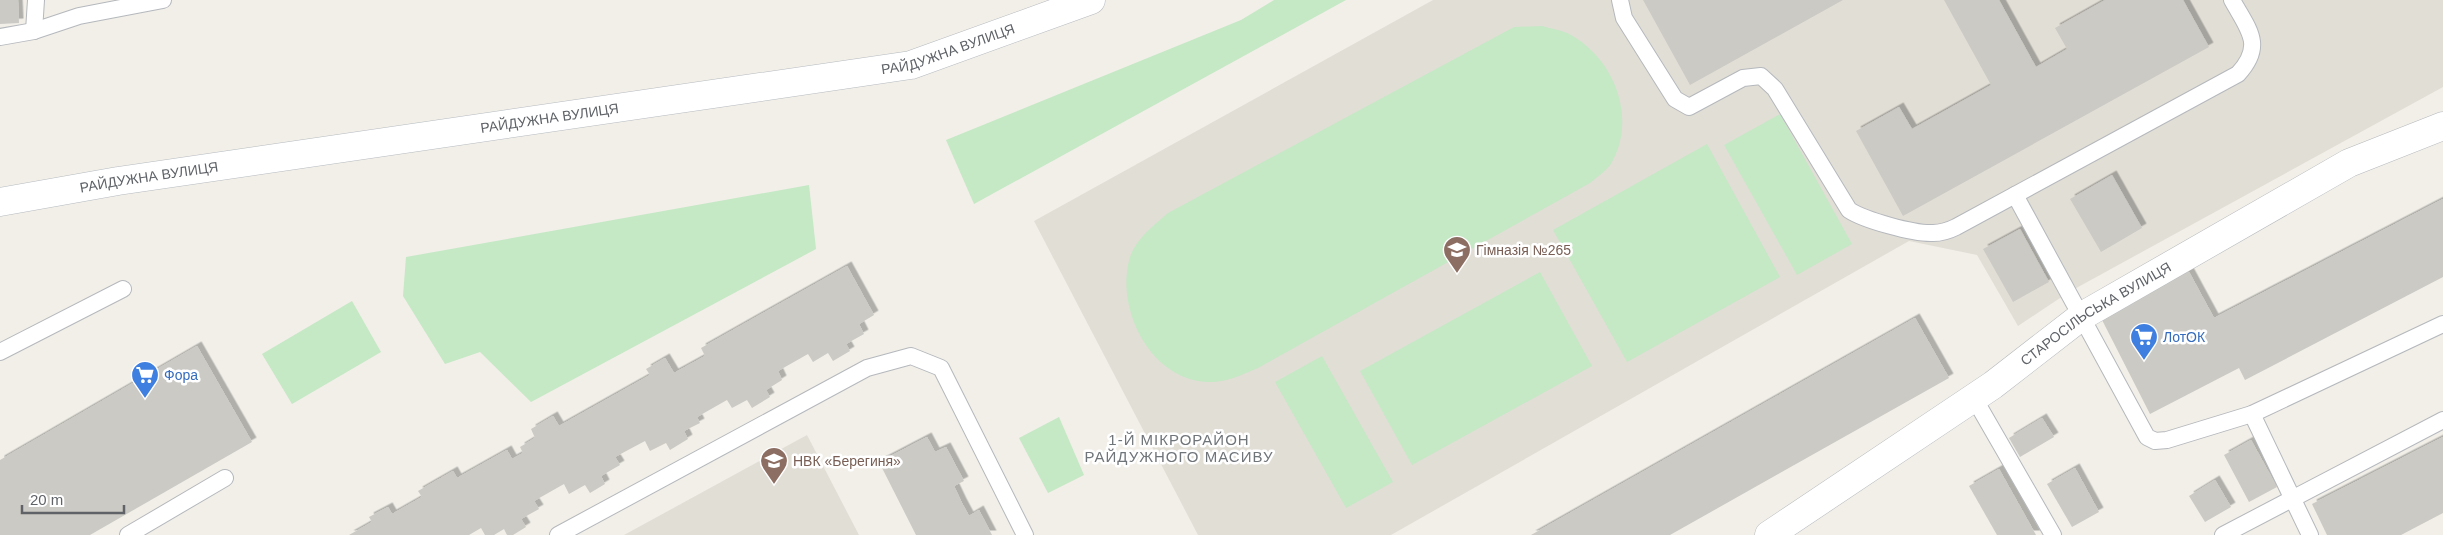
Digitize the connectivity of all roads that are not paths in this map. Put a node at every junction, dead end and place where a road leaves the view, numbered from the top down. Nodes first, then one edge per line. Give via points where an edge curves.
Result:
1 (36, 0) edge
2 (163, 0) edge
3 (1092, 0) edge
4 (1620, 0) edge
5 (2232, 0) edge
6 (34, 30) junction
7 (0, 37) edge
8 (2443, 126) edge
9 (2015, 195) junction
10 (0, 202) edge
11 (123, 289) dead end
12 (2082, 316) junction
13 (2443, 324) edge
14 (0, 352) edge
15 (1974, 398) junction
16 (2252, 414) junction
17 (2443, 420) edge
18 (226, 478) dead end
19 (2292, 498) junction
20 (128, 535) edge
21 (558, 535) edge
22 (1025, 535) edge
23 (1769, 535) edge
24 (2053, 535) edge
25 (2223, 535) edge
26 (2310, 535) edge

1 - 6 lane
2 - 6 lane via 79,16
3 - 10 street, РАЙДУЖНА ВУЛИЦЯ via 910,65 118,181
4 - 9 lane via 1624,18 1675,99 1684,106 1697,104 1743,78 1761,76 1769,81 1849,210 1857,215 1921,233 1944,233
5 - 9 lane via 2254,46 2250,61 2238,74
6 - 7 lane
8 - 12 street, СТАРОСІЛЬСЬКА ВУЛИЦЯ via 2349,163
9 - 12 lane
11 - 14 lane
12 - 15 street, СТАРОСІЛЬСЬКА ВУЛИЦЯ
12 - 16 lane via 2147,437 2155,441 2167,440
13 - 16 lane
15 - 23 street, СТАРОСІЛЬСЬКА ВУЛИЦЯ
15 - 24 lane
16 - 19 lane
17 - 19 lane
18 - 20 lane
19 - 25 lane
19 - 26 lane
21 - 22 lane via 867,368 911,356 940,368

